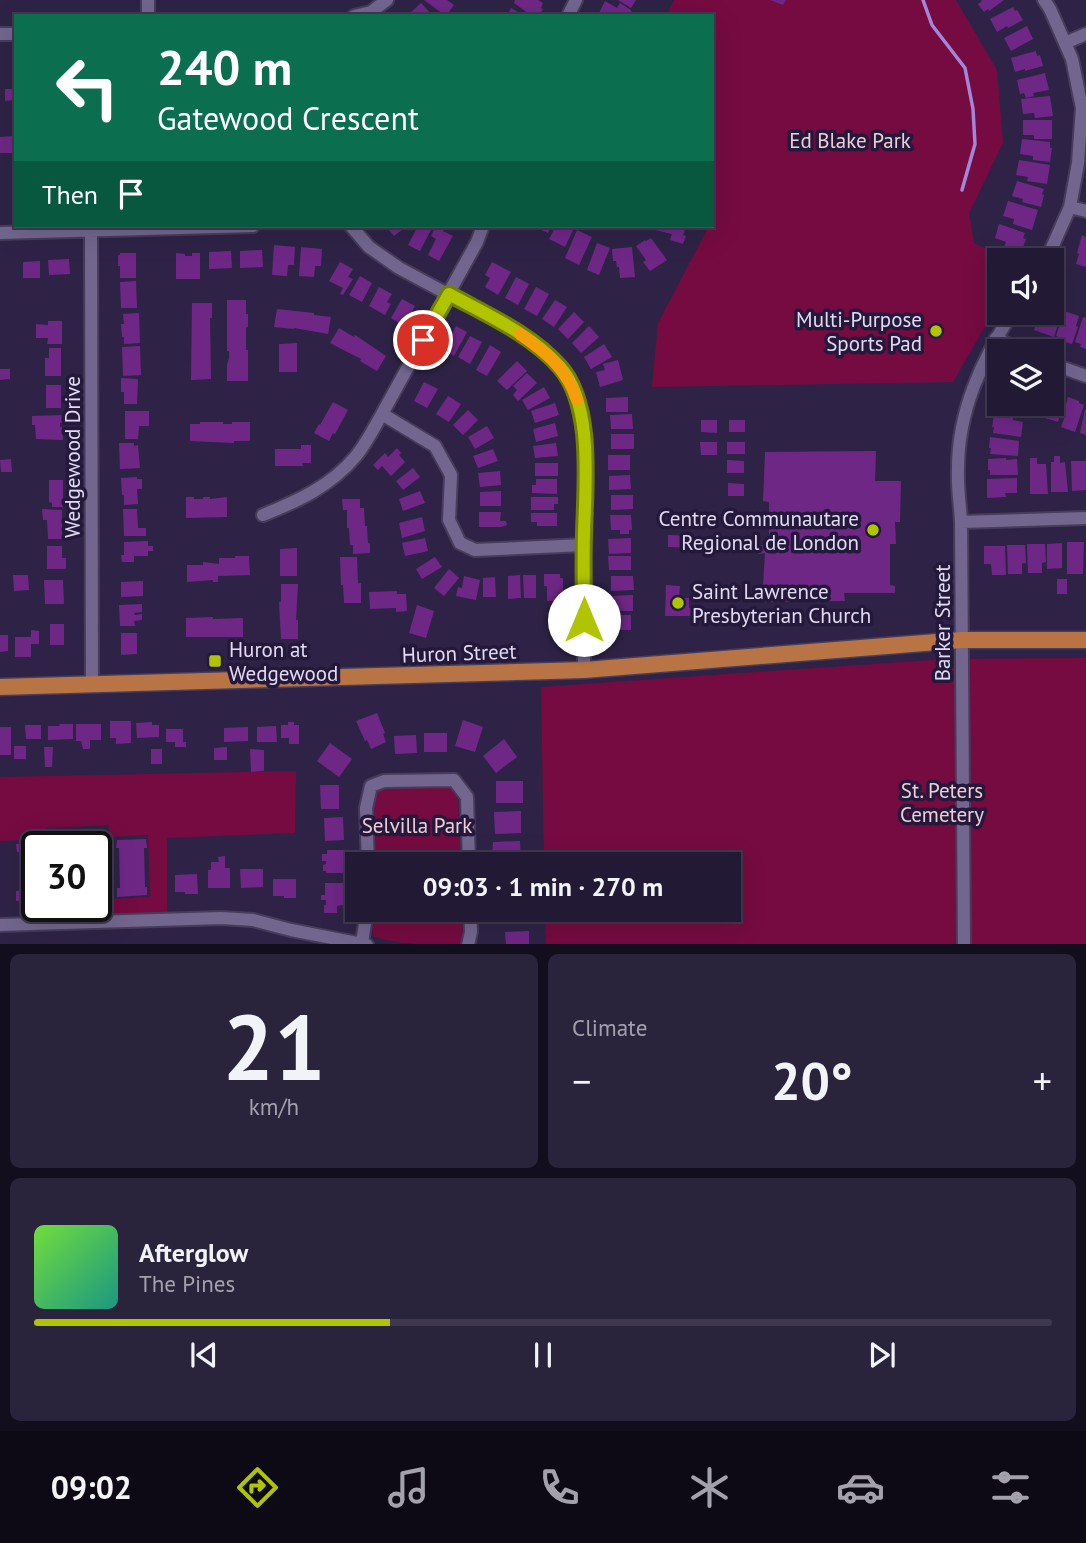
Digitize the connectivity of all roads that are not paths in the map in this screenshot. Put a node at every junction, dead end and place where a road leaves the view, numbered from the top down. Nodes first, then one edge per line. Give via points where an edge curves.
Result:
1 (387, 0) edge
2 (1044, 0) edge
3 (362, 14) edge
4 (1086, 34) edge
5 (1065, 43) junction
6 (1070, 206) junction
7 (1086, 211) edge
8 (172, 228) edge
9 (353, 228) edge
10 (482, 228) edge
11 (91, 230) junction
12 (0, 233) edge
13 (1052, 248) edge
14 (449, 294) junction
15 (1004, 325) edge
16 (996, 338) joint
17 (1064, 368) edge
18 (1086, 376) edge
19 (382, 414) junction
20 (263, 515) dead end
21 (1086, 518) edge
22 (961, 522) junction
23 (584, 545) junction
24 (962, 640) junction
25 (1086, 640) edge
26 (584, 670) junction
27 (92, 684) junction
28 (0, 687) edge
29 (368, 852) edge
30 (469, 852) edge
31 (366, 922) edge
32 (471, 922) edge
33 (0, 925) edge
34 (364, 944) edge
35 (468, 944) edge
36 (964, 944) edge

1 - 3 street
2 - 5 street
4 - 5 street
5 - 6 street via 1082,108
6 - 7 street
6 - 13 street
8 - 11 street
9 - 14 street via 369,247 399,268
10 - 14 street
11 - 12 street
11 - 27 street, Wedgewood Drive
14 - 19 street
14 - 23 street via 544,350 563,370 576,396 586,442
15 - 16 street, Barker Street
16 - 22 street, Barker Street via 979,370 964,416 958,467
17 - 18 street
19 - 20 street via 357,455 335,477 305,497
19 - 23 street via 435,446 451,475 449,520 460,543 475,550
21 - 22 street
22 - 24 street, Barker Street
23 - 26 street
24 - 25 main road, Huron Street
24 - 26 main road, Huron Street
24 - 36 street, Barker Street
26 - 27 main road, Huron Street
27 - 28 main road, Huron Street
29 - 30 street via 366,808 371,786 384,781 454,780 467,797
31 - 34 street
32 - 35 street
33 - 34 street via 221,918 253,920

